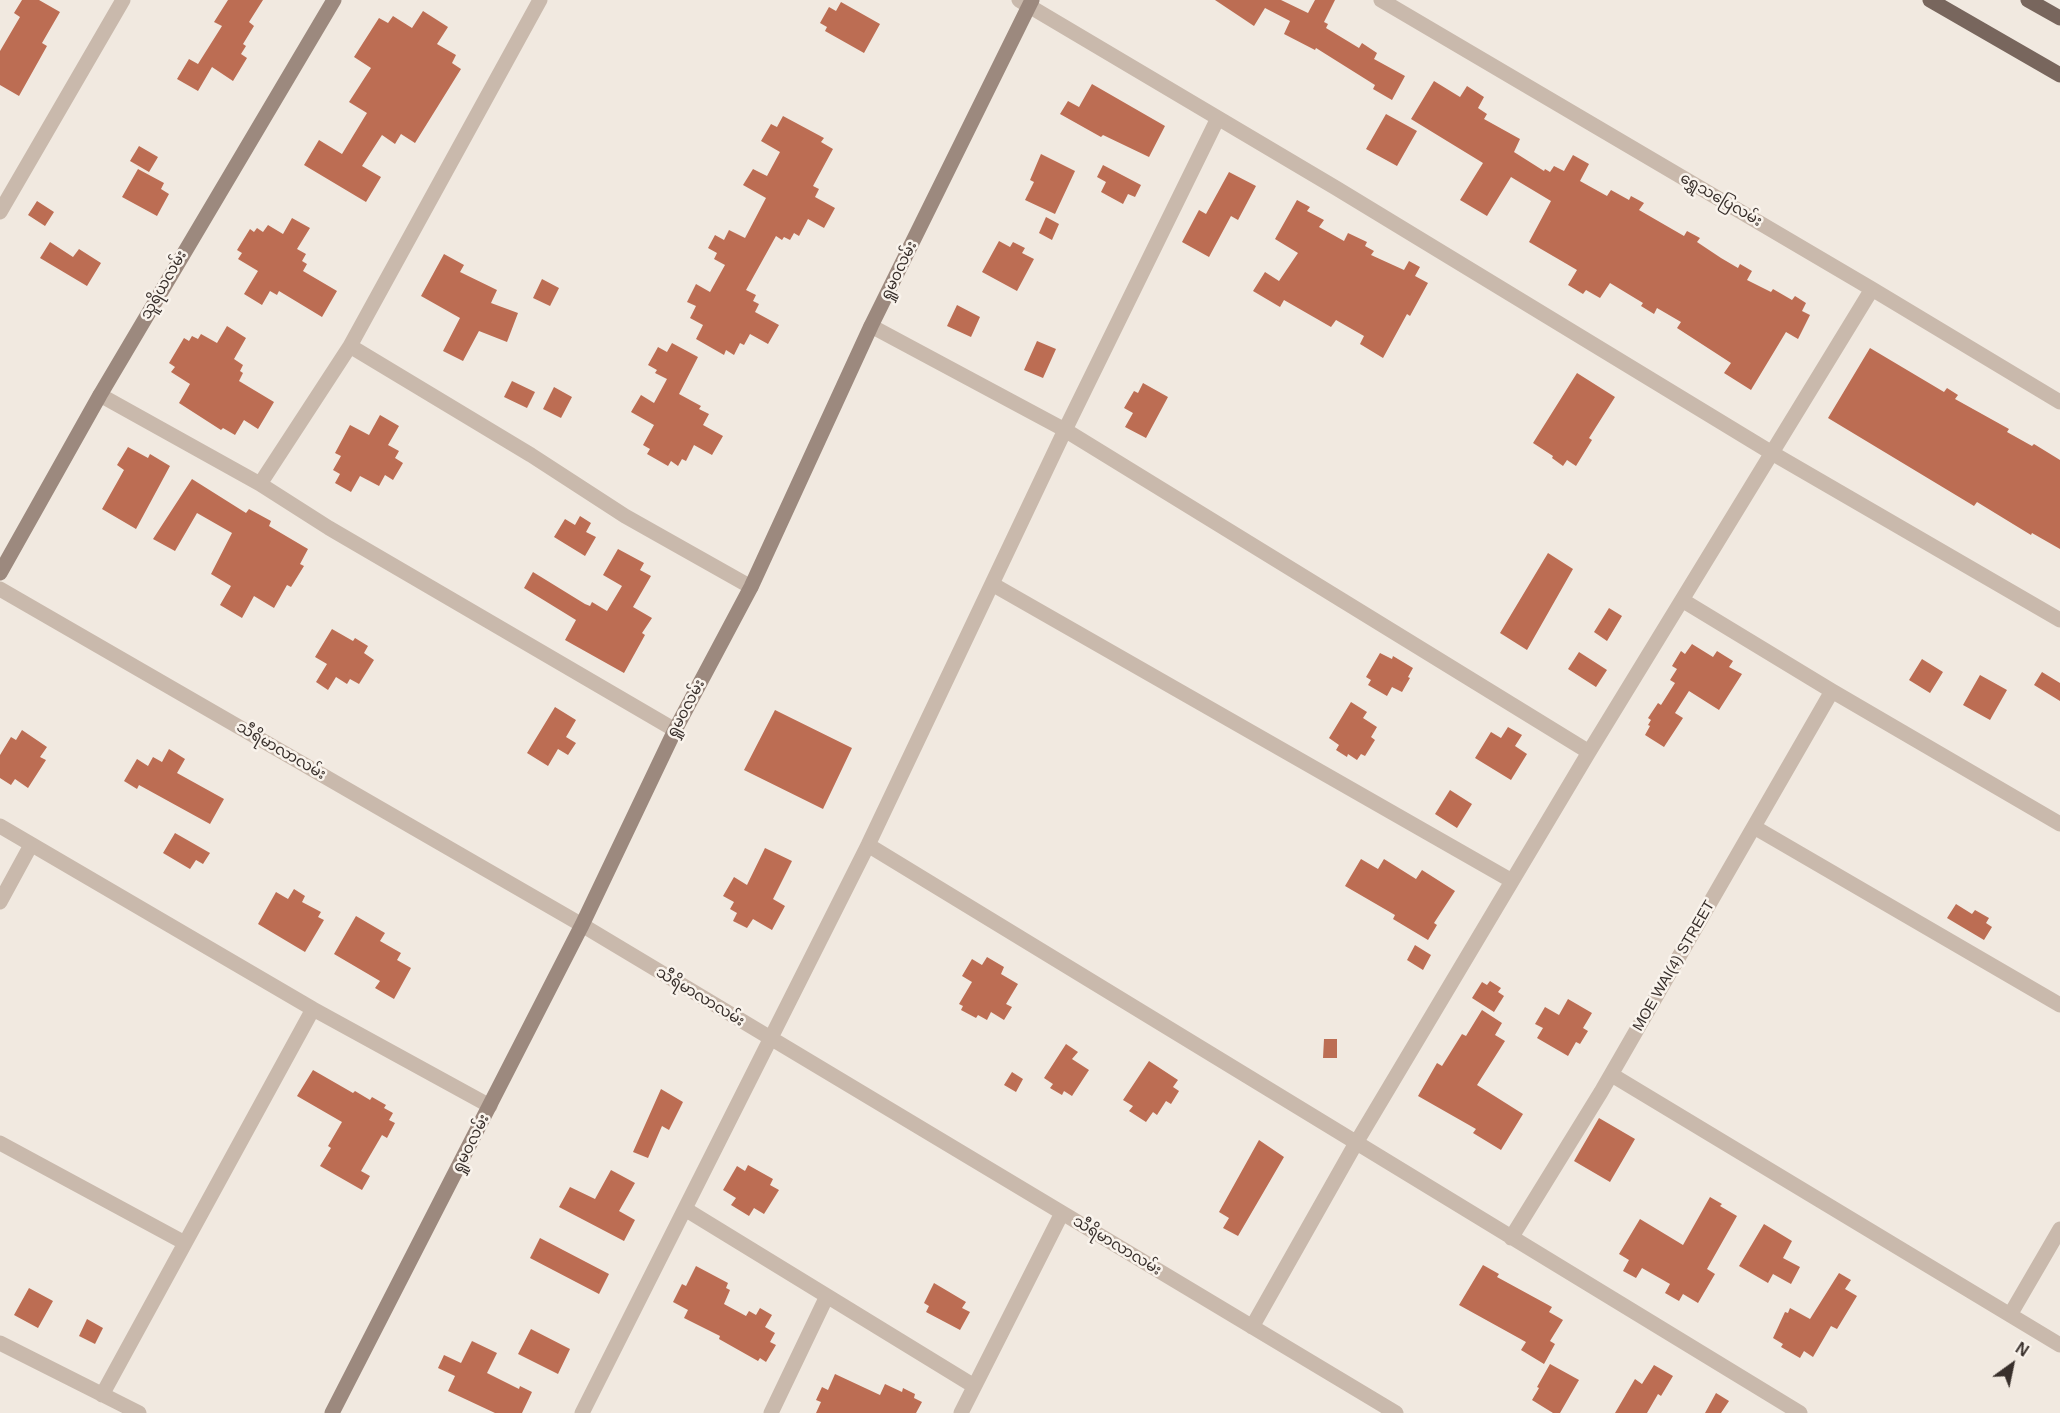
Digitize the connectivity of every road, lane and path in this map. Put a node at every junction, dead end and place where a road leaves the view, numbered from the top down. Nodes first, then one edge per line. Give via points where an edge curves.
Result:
1 (123, 0) edge
2 (334, 0) edge
3 (540, 0) edge
4 (1381, 0) edge
5 (1930, 0) edge
6 (2028, 0) edge
7 (1027, 2) edge
8 (2060, 18) edge
9 (2060, 75) edge
10 (1218, 118) junction
11 (0, 212) edge
12 (1872, 289) junction
13 (872, 326) junction
14 (350, 346) junction
15 (100, 395) junction
16 (2060, 402) edge
17 (1065, 430) junction
18 (1772, 453) junction
19 (260, 484) junction
20 (0, 573) edge
21 (992, 584) junction
22 (751, 587) junction
23 (0, 589) edge
24 (1682, 600) junction
25 (2060, 620) edge
26 (1832, 691) junction
27 (675, 730) junction
28 (1589, 752) junction
29 (2060, 824) edge
30 (0, 826) edge
31 (1754, 828) junction
32 (31, 845) junction
33 (868, 845) junction
34 (1512, 881) junction
35 (0, 902) edge
36 (582, 925) junction
37 (2060, 1005) edge
38 (314, 1009) junction
39 (772, 1039) junction
40 (1612, 1075) junction
41 (490, 1106) junction
42 (0, 1143) edge
43 (1356, 1143) junction
44 (685, 1209) junction
45 (1062, 1213) junction
46 (2060, 1229) edge
47 (1511, 1238) junction
48 (185, 1242) junction
49 (827, 1296) junction
50 (2010, 1315) junction
51 (1252, 1327) junction
52 (0, 1344) edge
53 (2060, 1345) edge
54 (974, 1386) junction
55 (102, 1395) junction
56 (139, 1413) edge
57 (332, 1413) edge
58 (582, 1413) edge
59 (771, 1413) edge
60 (961, 1413) edge
61 (1396, 1413) edge
62 (1800, 1413) edge

1 - 11 street
2 - 15 street, သူရိယလမ်း
3 - 14 street
4 - 12 street, ရွှေသပြေလမ်း
5 - 9 main road
6 - 8 main road
7 - 10 street
7 - 13 street, ရှုမဝလမ်း
10 - 17 street
10 - 18 street
12 - 16 street, ရွှေသပြေလမ်း
12 - 18 street
13 - 17 street
13 - 22 street, ရှုမဝလမ်း
14 - 19 street
14 - 22 street via 625,516
15 - 19 street
15 - 20 street, သူရိယလမ်း
17 - 21 street
17 - 28 street
18 - 24 street
18 - 25 street
19 - 27 street
21 - 33 street
21 - 34 street
22 - 27 street, ရှုမဝလမ်း
23 - 36 street, သီရိမာလာလမ်း
24 - 26 street
24 - 28 street
26 - 29 street
26 - 31 street, MOE WAI(4) STREET
27 - 36 street, ရှုမဝလမ်း
28 - 34 street
30 - 32 street
31 - 37 street
31 - 40 street, MOE WAI(4) STREET
32 - 35 street
32 - 38 street
33 - 39 street
33 - 43 street
34 - 43 street
36 - 39 street, သီရိမာလာလမ်း
36 - 41 street, ရှုမဝလမ်း
38 - 41 street
38 - 48 street
39 - 44 street
39 - 45 street, သီရိမာလာလမ်း
40 - 47 street, MOE WAI(4) STREET
40 - 50 street
41 - 57 street, ရှုမဝလမ်း
42 - 48 street
43 - 47 street
43 - 51 street
44 - 49 street
44 - 58 street
45 - 51 street, သီရိမာလာလမ်း
45 - 54 street
46 - 50 street
47 - 62 street
48 - 55 street
49 - 54 street
49 - 59 street
50 - 53 street
51 - 61 street, သီရိမာလာလမ်း
52 - 55 street
54 - 60 street
55 - 56 street

